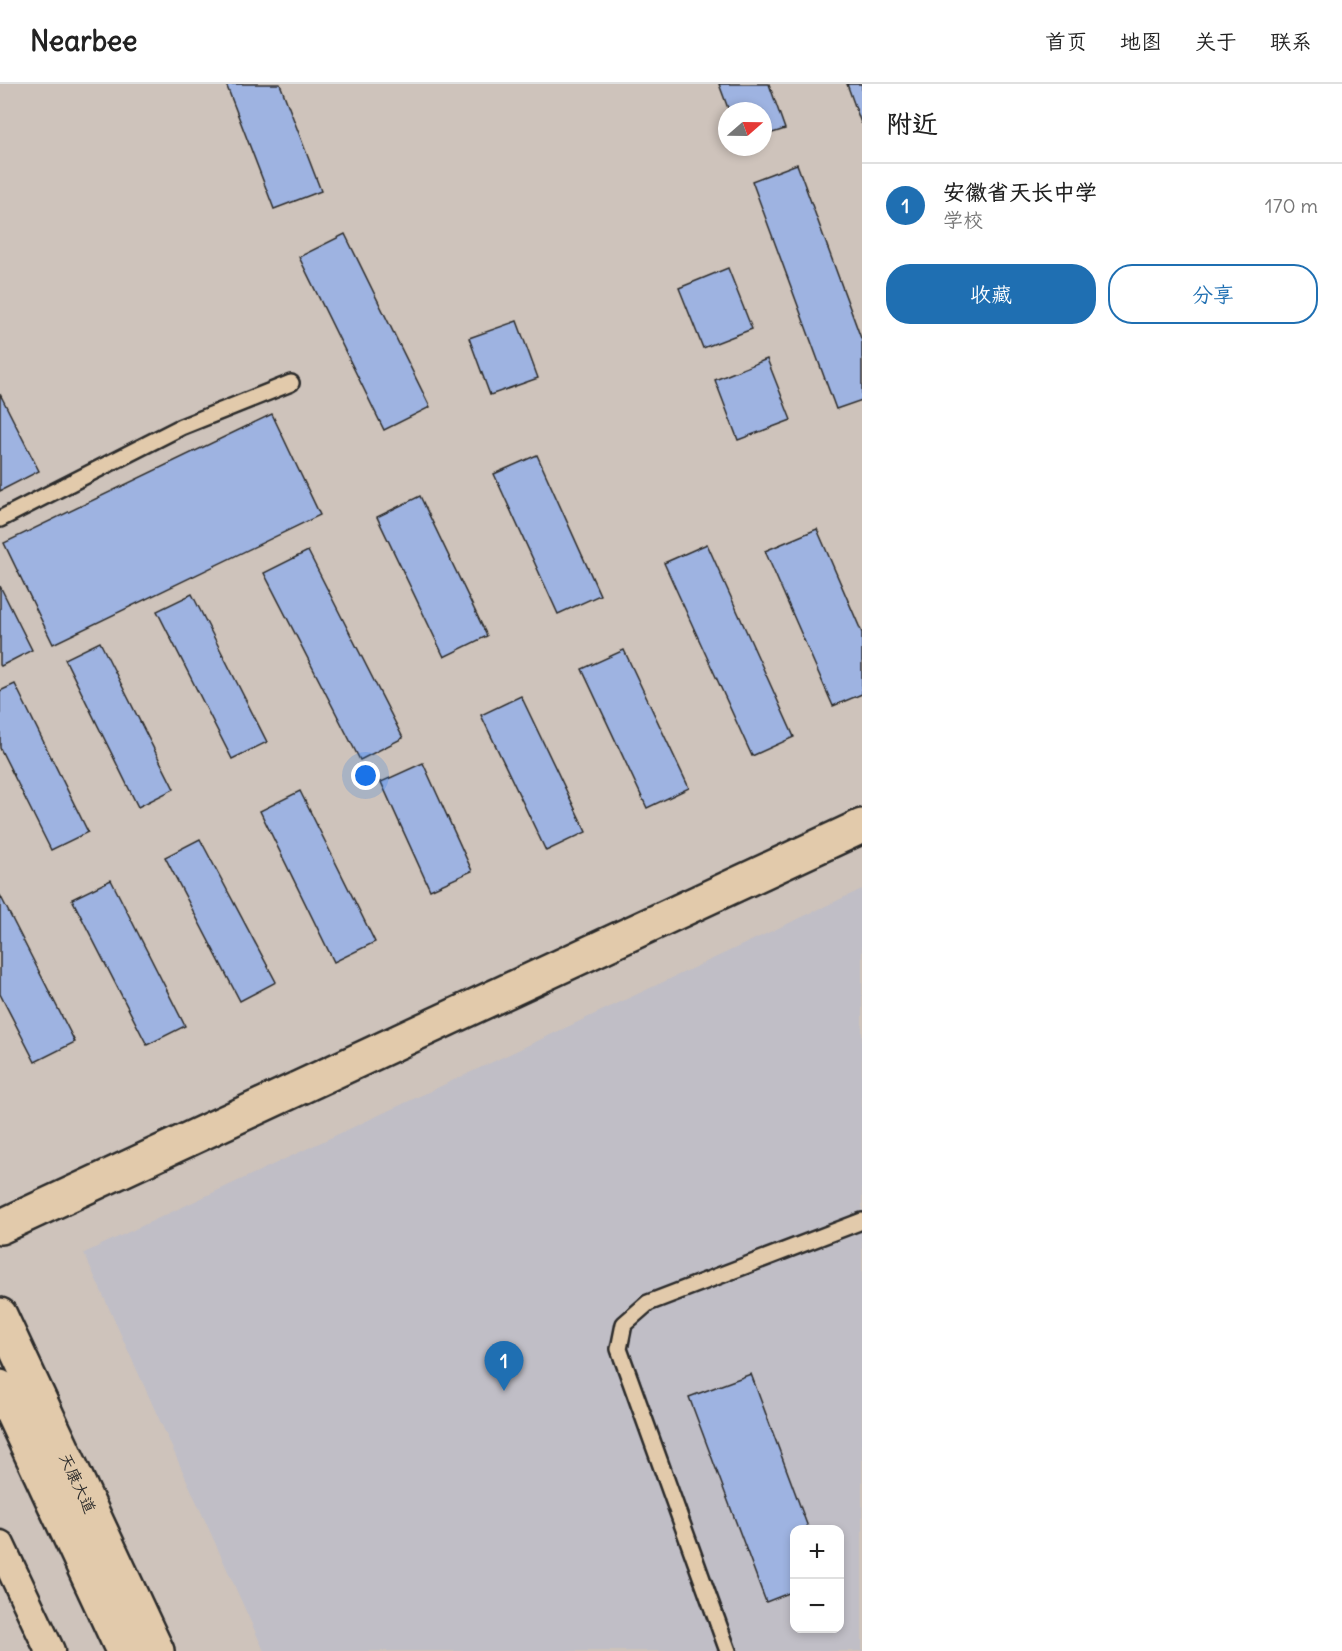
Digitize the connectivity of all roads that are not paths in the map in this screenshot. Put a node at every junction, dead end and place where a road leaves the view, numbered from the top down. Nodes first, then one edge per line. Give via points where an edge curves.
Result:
1 (291, 383) dead end
2 (0, 519) edge
3 (862, 826) edge
4 (862, 1221) edge
5 (0, 1227) edge
6 (0, 1315) edge
7 (0, 1387) edge
8 (0, 1545) edge
9 (50, 1651) edge
10 (123, 1651) edge
11 (157, 1651) edge
12 (728, 1651) edge

1 - 2 lane via 181,427
3 - 5 street
4 - 12 lane via 648,1303 624,1324 619,1349
6 - 11 street, 天康大道
7 - 10 street, 天康大道
8 - 9 street

